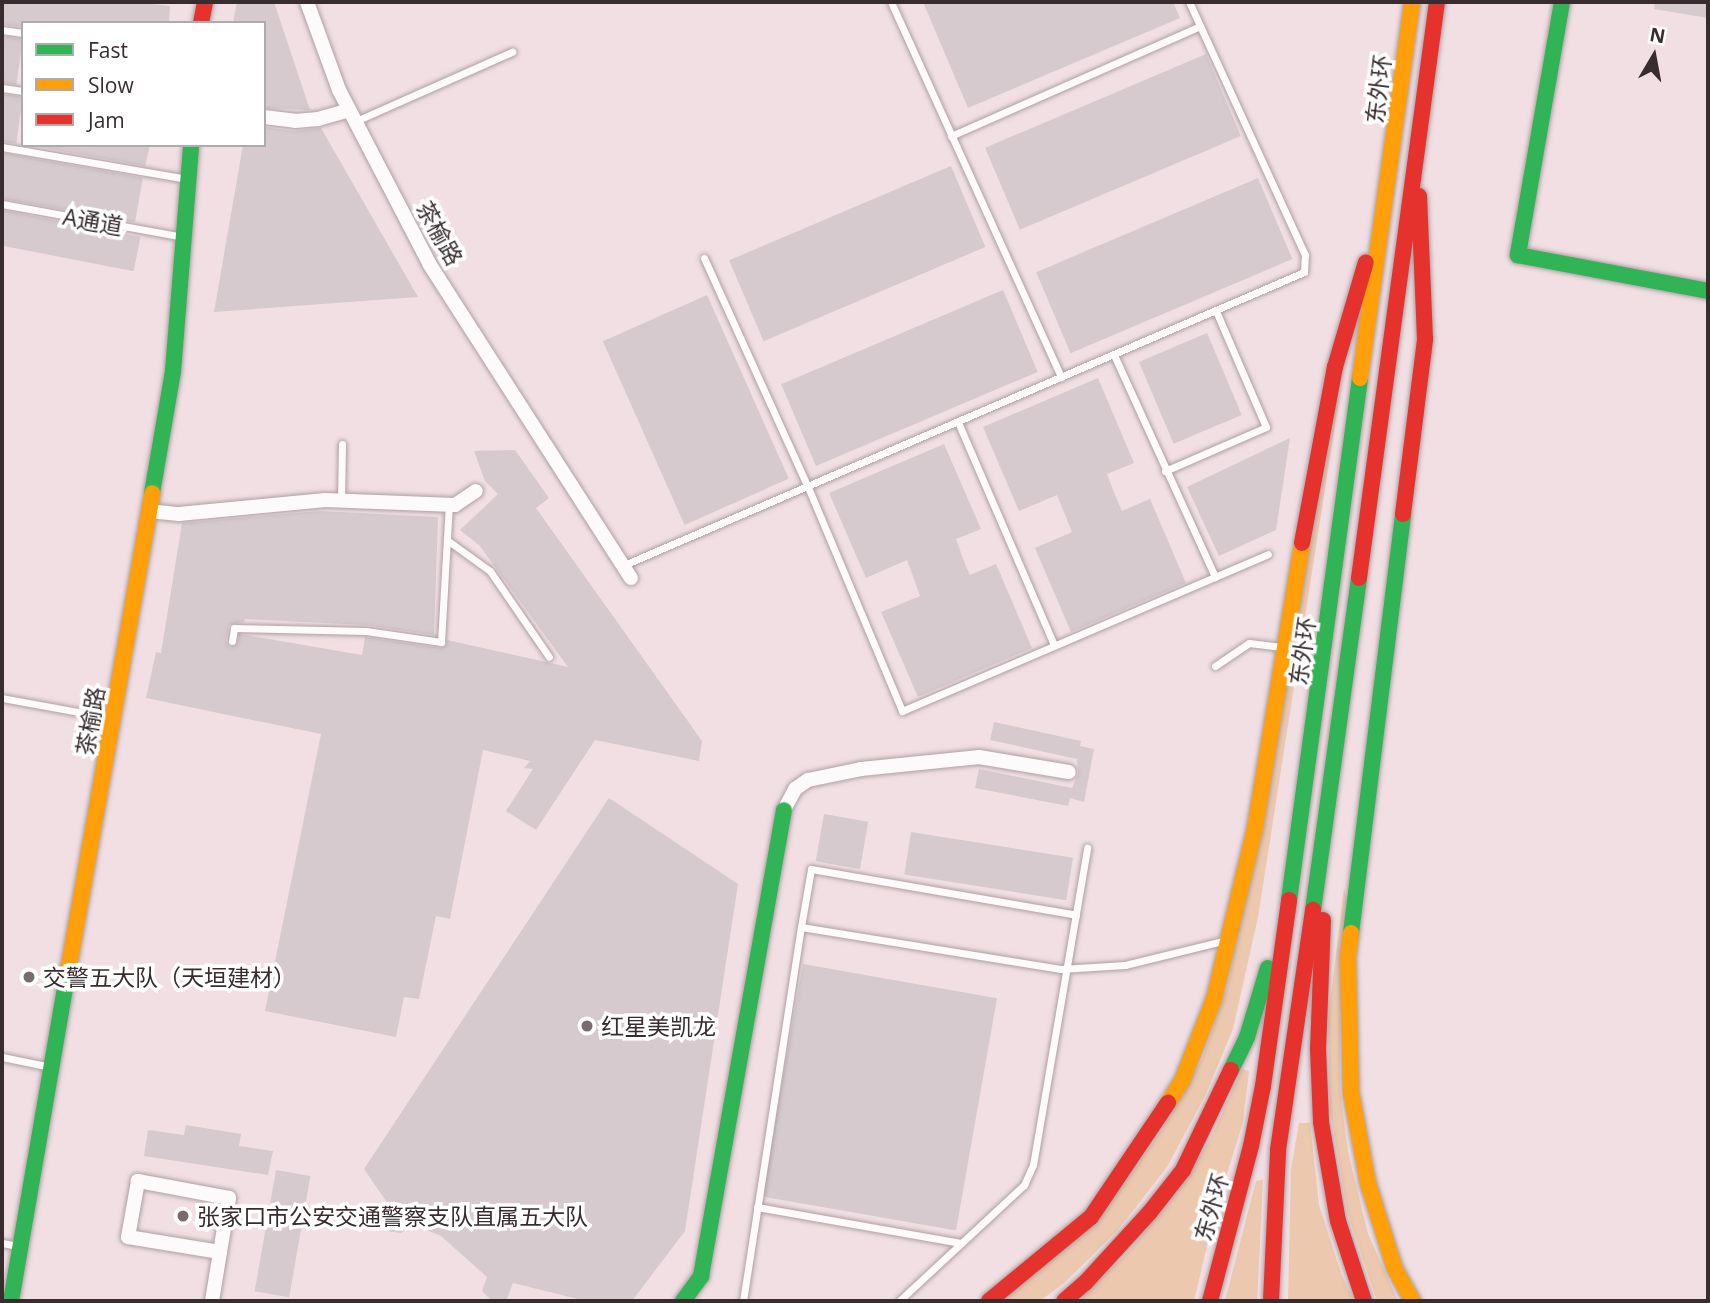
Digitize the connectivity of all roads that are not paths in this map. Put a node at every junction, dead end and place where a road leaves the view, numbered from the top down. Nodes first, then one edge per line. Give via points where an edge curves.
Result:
1 (205, 2) edge
2 (307, 2) edge
3 (891, 2) edge
4 (1189, 2) edge
5 (1412, 2) edge
6 (1437, 2) edge
7 (1562, 2) edge
8 (201, 21) edge
9 (1200, 26) junction
10 (2, 30) edge
11 (21, 33) edge
12 (512, 52) dead end
13 (2, 88) edge
14 (21, 92) edge
15 (352, 116) junction
16 (266, 117) edge
17 (951, 136) junction
18 (1394, 141) junction
19 (1417, 145) junction
20 (2, 147) edge
21 (191, 147) edge
22 (188, 180) junction
23 (2, 205) edge
24 (183, 237) junction
25 (704, 258) dead end
26 (1708, 291) edge
27 (1216, 310) junction
28 (1114, 355) junction
29 (1061, 377) junction
30 (958, 422) junction
31 (342, 444) dead end
32 (1165, 471) junction
33 (808, 487) junction
34 (476, 491) dead end
35 (341, 501) junction
36 (449, 505) junction
37 (149, 511) junction
38 (447, 540) junction
39 (1268, 554) dead end
40 (627, 572) joint
41 (1215, 577) junction
42 (232, 641) dead end
43 (1054, 645) junction
44 (1284, 648) junction
45 (549, 657) dead end
46 (1215, 666) dead end
47 (2, 698) edge
48 (114, 719) junction
49 (1069, 772) dead end
50 (783, 810) joint
51 (1298, 839) junction
52 (1323, 844) junction
53 (1087, 848) dead end
54 (1076, 915) junction
55 (801, 927) junction
56 (1230, 939) junction
57 (1067, 969) junction
58 (2, 1057) edge
59 (52, 1067) junction
60 (757, 1207) junction
61 (2, 1243) edge
62 (961, 1243) junction
63 (20, 1246) junction
64 (220, 1252) junction
65 (11, 1301) edge
66 (212, 1301) edge
67 (682, 1301) edge
68 (743, 1301) edge
69 (899, 1301) edge
70 (989, 1301) edge
71 (1063, 1301) edge
72 (1210, 1301) edge
73 (1271, 1301) edge
74 (1364, 1301) edge
75 (1413, 1301) edge

1 - 8 main road
2 - 15 street, 茶榆路
3 - 17 lane
4 - 9 lane
5 - 18 main road, 东外环
6 - 19 main road, 东外环
7 - 26 main road via 1518,255
9 - 17 lane
9 - 27 lane via 1305,255 1304,272
10 - 11 lane
12 - 15 lane
13 - 14 lane
15 - 16 street via 295,121
15 - 40 street, 茶榆路 via 430,265
17 - 29 lane
18 - 44 main road via 1362,281 1335,367
18 - 51 main road, 东外环
19 - 52 main road
19 - 75 main road via 1425,339 1348,958 1351,1092 1368,1183 1395,1269
20 - 22 lane
21 - 22 main road, 茶榆路
22 - 24 main road, 茶榆路
23 - 24 lane, A通道
24 - 37 main road, 茶榆路 via 173,372
25 - 33 lane
27 - 28 lane
27 - 32 lane via 1266,427
28 - 29 lane
28 - 32 lane
29 - 30 lane
30 - 33 lane
30 - 43 lane
31 - 35 lane
32 - 41 lane
33 - 40 lane
33 - 43 lane via 902,711
34 - 36 street
35 - 36 street
35 - 37 street via 179,514
36 - 38 lane
37 - 48 main road, 茶榆路
38 - 42 lane via 440,642 366,631 247,628 234,628
38 - 45 lane via 490,571
39 - 41 lane
41 - 43 lane
44 - 46 lane via 1249,643
44 - 56 main road via 1255,828
47 - 48 lane
48 - 59 main road, 茶榆路
49 - 50 street via 979,757 861,769 808,780 795,789
50 - 67 main road via 701,1276
51 - 71 main road via 1247,1037 1183,1170 1085,1283
51 - 72 main road, 东外环 via 1258,1116
52 - 73 main road via 1278,1150
52 - 74 main road via 1318,1049 1321,1122 1338,1221
53 - 54 lane
54 - 55 lane via 811,869
54 - 57 lane
55 - 57 lane
55 - 60 lane
56 - 57 lane via 1125,965
56 - 70 main road via 1214,999 1182,1081 1132,1158 1091,1217
57 - 62 lane via 1033,1165 1024,1185
58 - 59 lane
59 - 63 main road, 茶榆路
60 - 62 lane
60 - 68 lane
61 - 63 lane
62 - 69 lane
63 - 65 main road, 茶榆路
64 - 64 street via 229,1198 138,1181 128,1237
64 - 66 street

